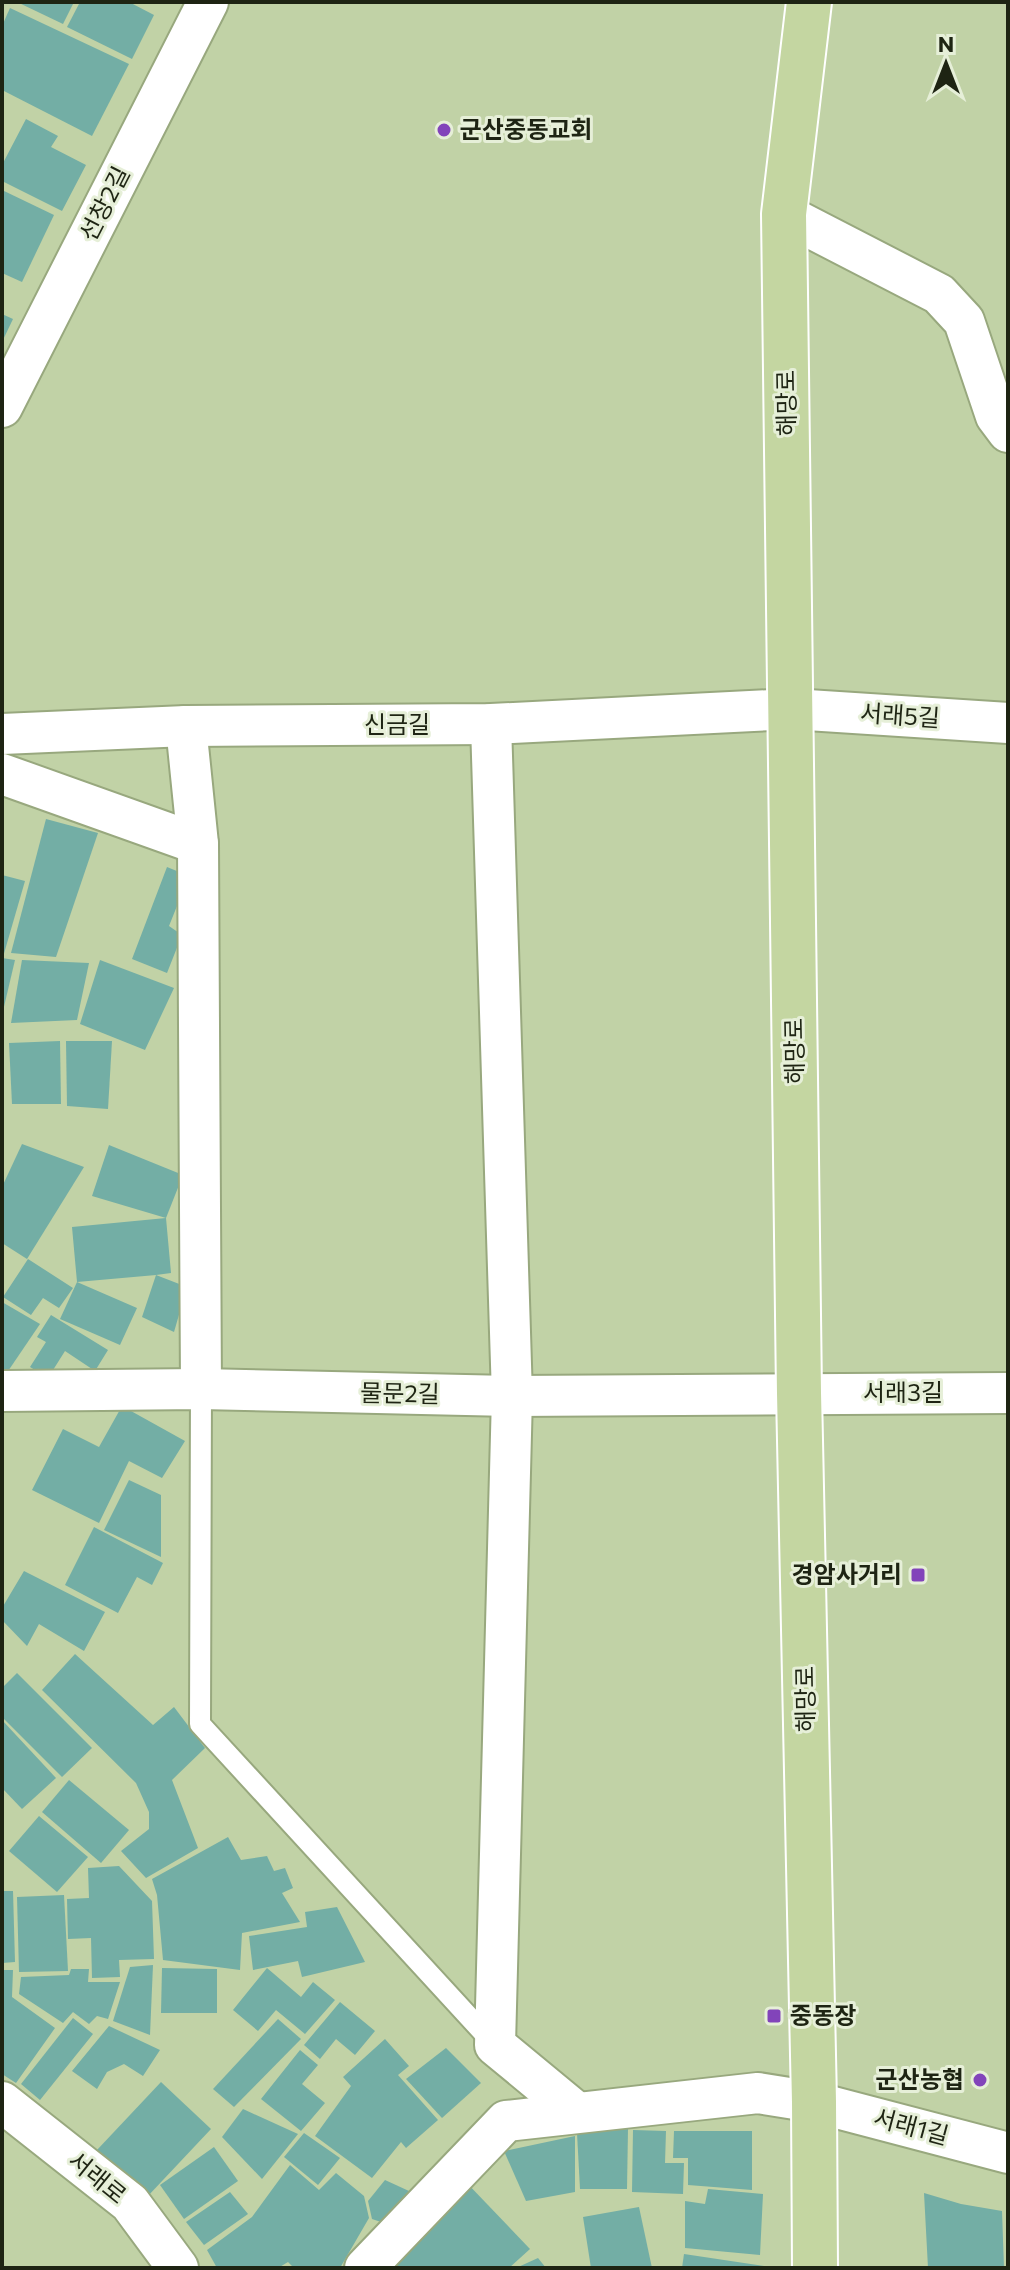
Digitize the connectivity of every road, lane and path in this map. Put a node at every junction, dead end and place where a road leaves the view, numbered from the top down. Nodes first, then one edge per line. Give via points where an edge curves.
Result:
1 (208, 2) edge
2 (809, 2) edge
3 (784, 214) junction
4 (2, 407) edge
5 (1008, 432) edge
6 (792, 709) junction
7 (1008, 723) edge
8 (491, 724) junction
9 (186, 726) junction
10 (2, 734) edge
11 (2, 774) edge
12 (198, 844) junction
13 (201, 1389) junction
14 (2, 1391) edge
15 (799, 1393) junction
16 (1008, 1393) edge
17 (512, 1396) junction
18 (495, 2045) junction
19 (2, 2102) edge
20 (814, 2102) junction
21 (576, 2112) junction
22 (1008, 2153) edge
23 (178, 2268) edge
24 (365, 2268) edge
25 (815, 2268) edge

1 - 4 street, 선창2길
2 - 3 main road, 해망로
3 - 5 street via 939,294 964,321 996,416
3 - 6 main road, 해망로
6 - 7 street, 서래5길
6 - 8 street, 신금길
6 - 15 main road, 해망로
8 - 9 street, 신금길
8 - 17 street
9 - 10 street, 신금길
9 - 12 street
11 - 12 street
12 - 13 street
13 - 14 street, 물문2길
13 - 17 street, 물문2길
13 - 18 lane via 200,1724
15 - 16 street, 서래3길
15 - 17 street, 물문2길
15 - 20 main road, 해망로
17 - 18 street
18 - 21 street
19 - 23 street, 서래로 via 130,2203
20 - 21 street via 758,2093
20 - 22 street, 서래1길
20 - 25 main road, 해망로
21 - 24 street via 506,2121

